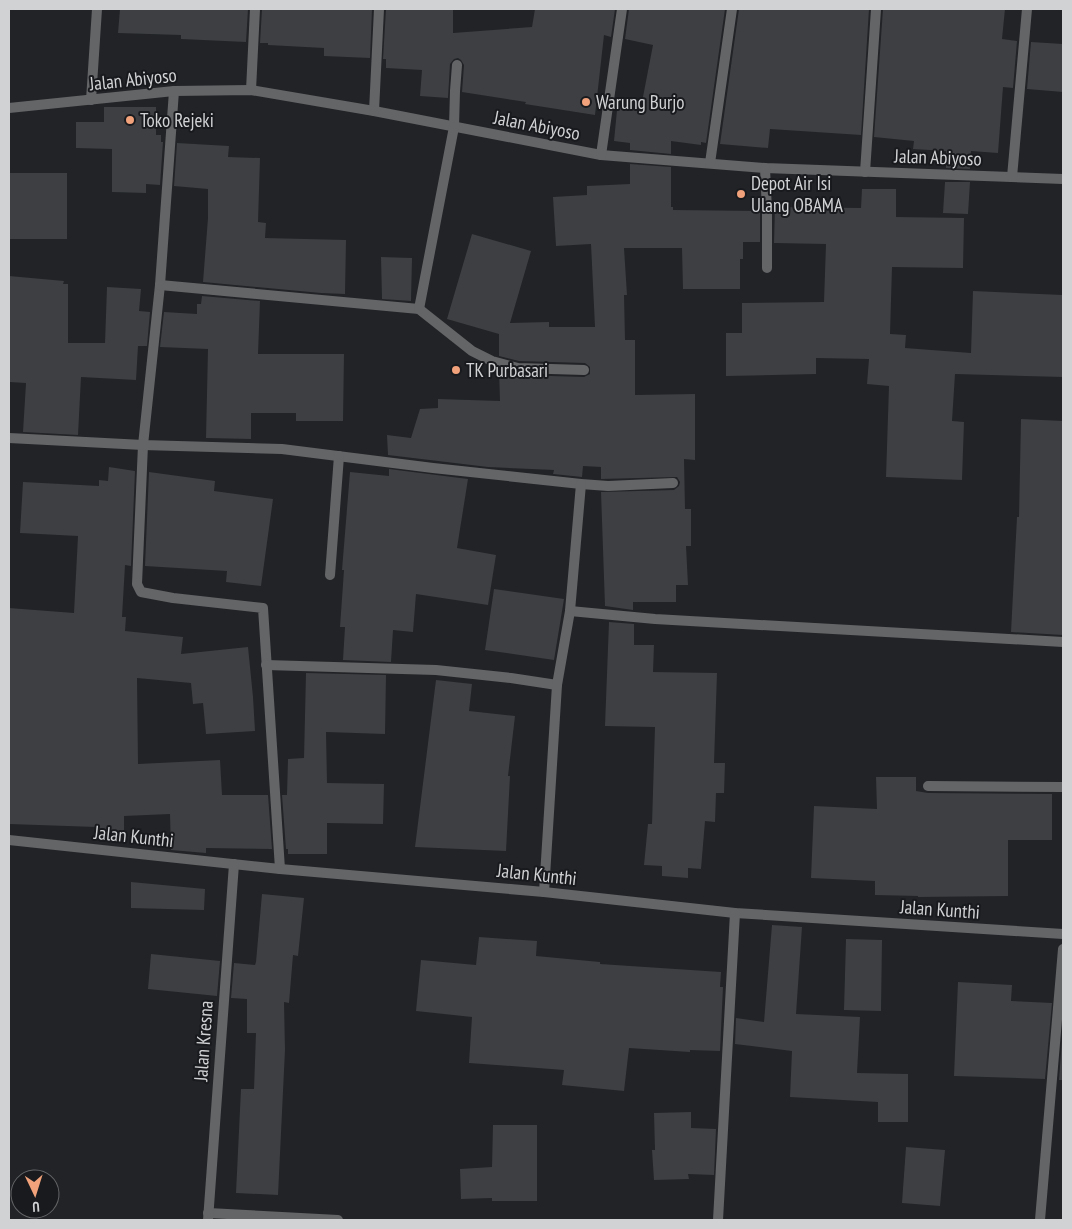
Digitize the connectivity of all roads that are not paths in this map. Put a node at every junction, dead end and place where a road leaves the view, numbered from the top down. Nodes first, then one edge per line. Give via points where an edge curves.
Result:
1 (97, 9) edge
2 (254, 9) edge
3 (379, 9) edge
4 (622, 9) edge
5 (732, 9) edge
6 (876, 9) edge
7 (1027, 9) edge
8 (457, 65) dead end
9 (251, 90) junction
10 (174, 91) junction
11 (91, 100) junction
12 (9, 108) edge
13 (374, 111) junction
14 (454, 127) junction
15 (601, 155) junction
16 (710, 163) junction
17 (765, 168) junction
18 (865, 172) junction
19 (1012, 177) junction
20 (1063, 179) edge
21 (767, 268) dead end
22 (160, 285) junction
23 (419, 309) junction
24 (584, 370) dead end
25 (9, 438) edge
26 (143, 445) junction
27 (339, 456) junction
28 (673, 483) dead end
29 (581, 484) junction
30 (330, 575) dead end
31 (570, 611) junction
32 (1063, 642) edge
33 (266, 665) junction
34 (556, 685) junction
35 (928, 786) dead end
36 (1063, 787) edge
37 (9, 840) edge
38 (234, 864) junction
39 (280, 869) junction
40 (544, 892) junction
41 (735, 913) junction
42 (1063, 934) edge
43 (1063, 948) edge
44 (208, 1217) edge
45 (338, 1220) edge
46 (718, 1220) edge
47 (1040, 1220) edge

1 - 11 street
2 - 9 street
3 - 13 street
4 - 15 street
5 - 16 street
6 - 18 street
7 - 19 street
8 - 14 street
9 - 10 street, Jalan Abiyoso
9 - 13 street, Jalan Abiyoso
10 - 11 street, Jalan Abiyoso
10 - 22 street
11 - 12 street, Jalan Abiyoso
13 - 14 street, Jalan Abiyoso
14 - 15 street, Jalan Abiyoso
14 - 23 street
15 - 16 street, Jalan Abiyoso
16 - 17 street, Jalan Abiyoso
17 - 18 street, Jalan Abiyoso
17 - 21 street
18 - 19 street, Jalan Abiyoso
19 - 20 street, Jalan Abiyoso
22 - 23 street
22 - 26 street
23 - 24 street via 472,351 492,361 518,368
25 - 26 street
26 - 27 street via 282,449
26 - 33 street via 136,584 141,592 263,608
27 - 29 street
27 - 30 street
28 - 29 street
29 - 31 street
31 - 32 street via 655,619
31 - 34 street
33 - 34 street via 436,670
33 - 39 street
34 - 40 street
35 - 36 street
37 - 38 street, Jalan Kunthi
38 - 39 street, Jalan Kunthi
38 - 44 street, Jalan Kresna
39 - 40 street, Jalan Kunthi
40 - 41 street, Jalan Kunthi
41 - 42 street, Jalan Kunthi
41 - 46 street
43 - 47 street
44 - 45 street

